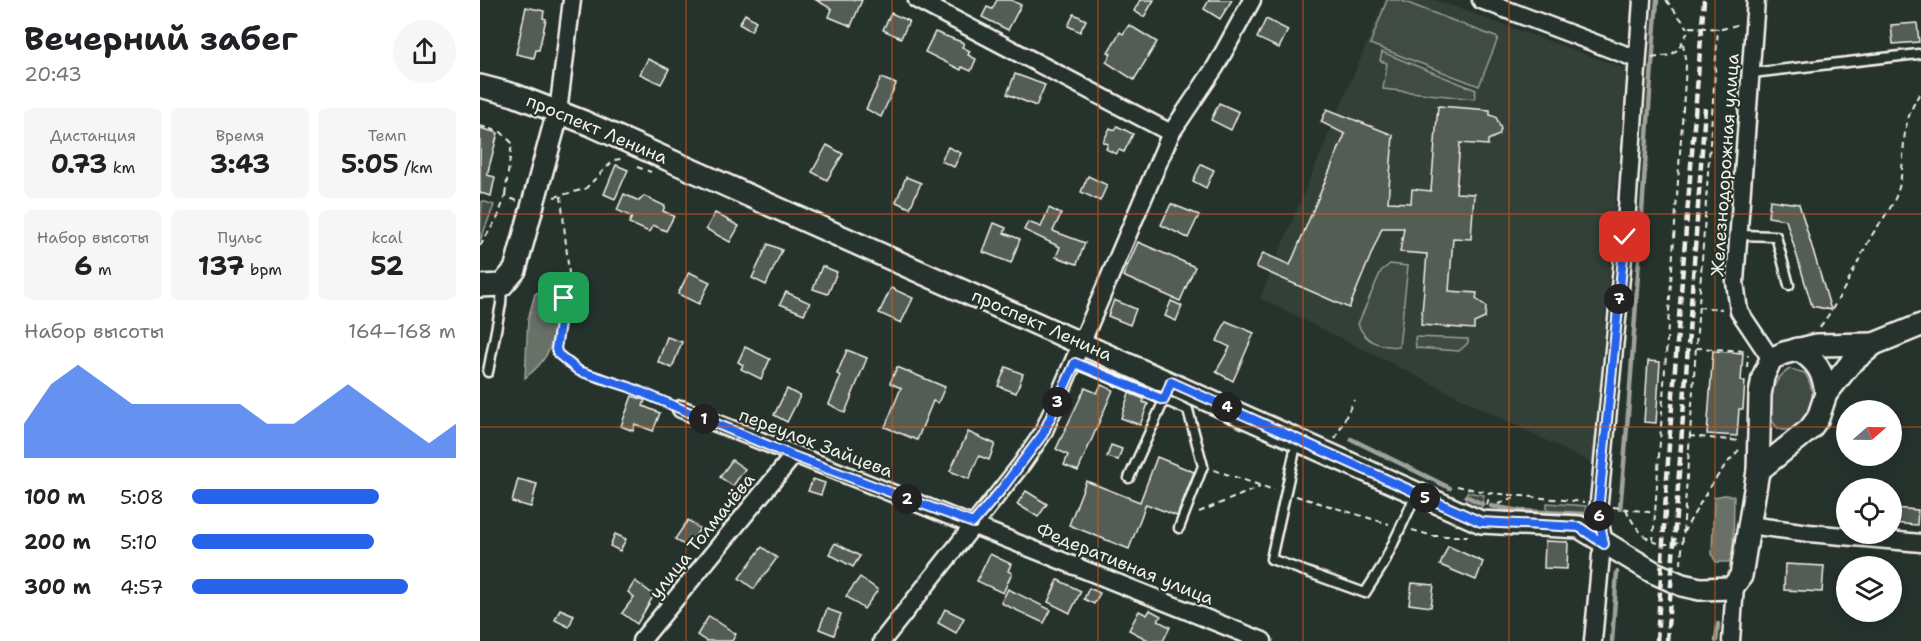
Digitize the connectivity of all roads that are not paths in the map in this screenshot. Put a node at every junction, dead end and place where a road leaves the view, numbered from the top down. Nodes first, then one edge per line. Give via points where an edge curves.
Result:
1 (917, 0) edge
2 (1252, 0) edge
3 (1481, 0) edge
4 (1642, 0) edge
5 (1756, 0) edge
6 (569, 1) edge
7 (1918, 54) dead end
8 (1637, 58) junction
9 (1752, 73) junction
10 (480, 86) edge
11 (558, 112) junction
12 (1172, 133) junction
13 (1739, 235) junction
14 (502, 285) junction
15 (1789, 285) dead end
16 (480, 286) edge
17 (1921, 325) edge
18 (1081, 343) junction
19 (1874, 344) junction
20 (1797, 350) junction
21 (1771, 359) junction
22 (1075, 363) junction
23 (488, 372) dead end
24 (1167, 391) junction
25 (1826, 394) junction
26 (681, 409) road end
27 (1759, 419) junction
28 (1298, 438) junction
29 (1795, 440) junction
30 (793, 456) junction
31 (1758, 471) junction
32 (1129, 478) dead end
33 (1416, 494) junction
34 (973, 523) junction
35 (1749, 525) junction
36 (1179, 528) dead end
37 (1921, 543) edge
38 (1604, 544) junction
39 (1738, 581) junction
40 (642, 641) edge
41 (882, 641) edge
42 (1263, 641) edge
43 (1593, 641) edge
44 (1731, 641) edge

1 - 12 street
2 - 12 street via 1216,66
3 - 8 street
4 - 8 street
5 - 9 street, Железнодорожная улица
6 - 11 street
7 - 9 lane
8 - 38 street via 1605,506 1598,512
9 - 13 street, Железнодорожная улица
10 - 11 street, проспект Ленина
11 - 14 street via 515,270
11 - 18 street, проспект Ленина
12 - 18 street
13 - 15 lane via 1776,236
13 - 21 street, Железнодорожная улица via 1735,282 1740,311
14 - 16 street
14 - 23 lane
17 - 19 street
18 - 22 street
18 - 24 street, проспект Ленина
19 - 20 street via 1817,345
19 - 25 street via 1850,364
20 - 21 street
20 - 25 street via 1819,366
21 - 27 street via 1763,377
22 - 24 lane
22 - 34 street via 1043,434
24 - 28 street, проспект Ленина
24 - 32 lane
24 - 36 lane via 1188,411 1203,466
25 - 29 street via 1814,423
26 - 30 street, переулок Зайцева
27 - 29 street via 1774,435
27 - 31 street
28 - 33 street, проспект Ленина
28 - 33 lane via 1271,559 1365,593 1383,565
29 - 31 street
30 - 34 street, переулок Зайцева
30 - 40 street, улица Толмачёва
31 - 35 street
33 - 38 street, проспект Ленина via 1481,522 1579,527
34 - 41 street
34 - 42 street, Федеративная улица
35 - 37 street
35 - 39 street
38 - 39 street, проспект Ленина via 1682,585 1719,590
38 - 43 street
39 - 44 street

